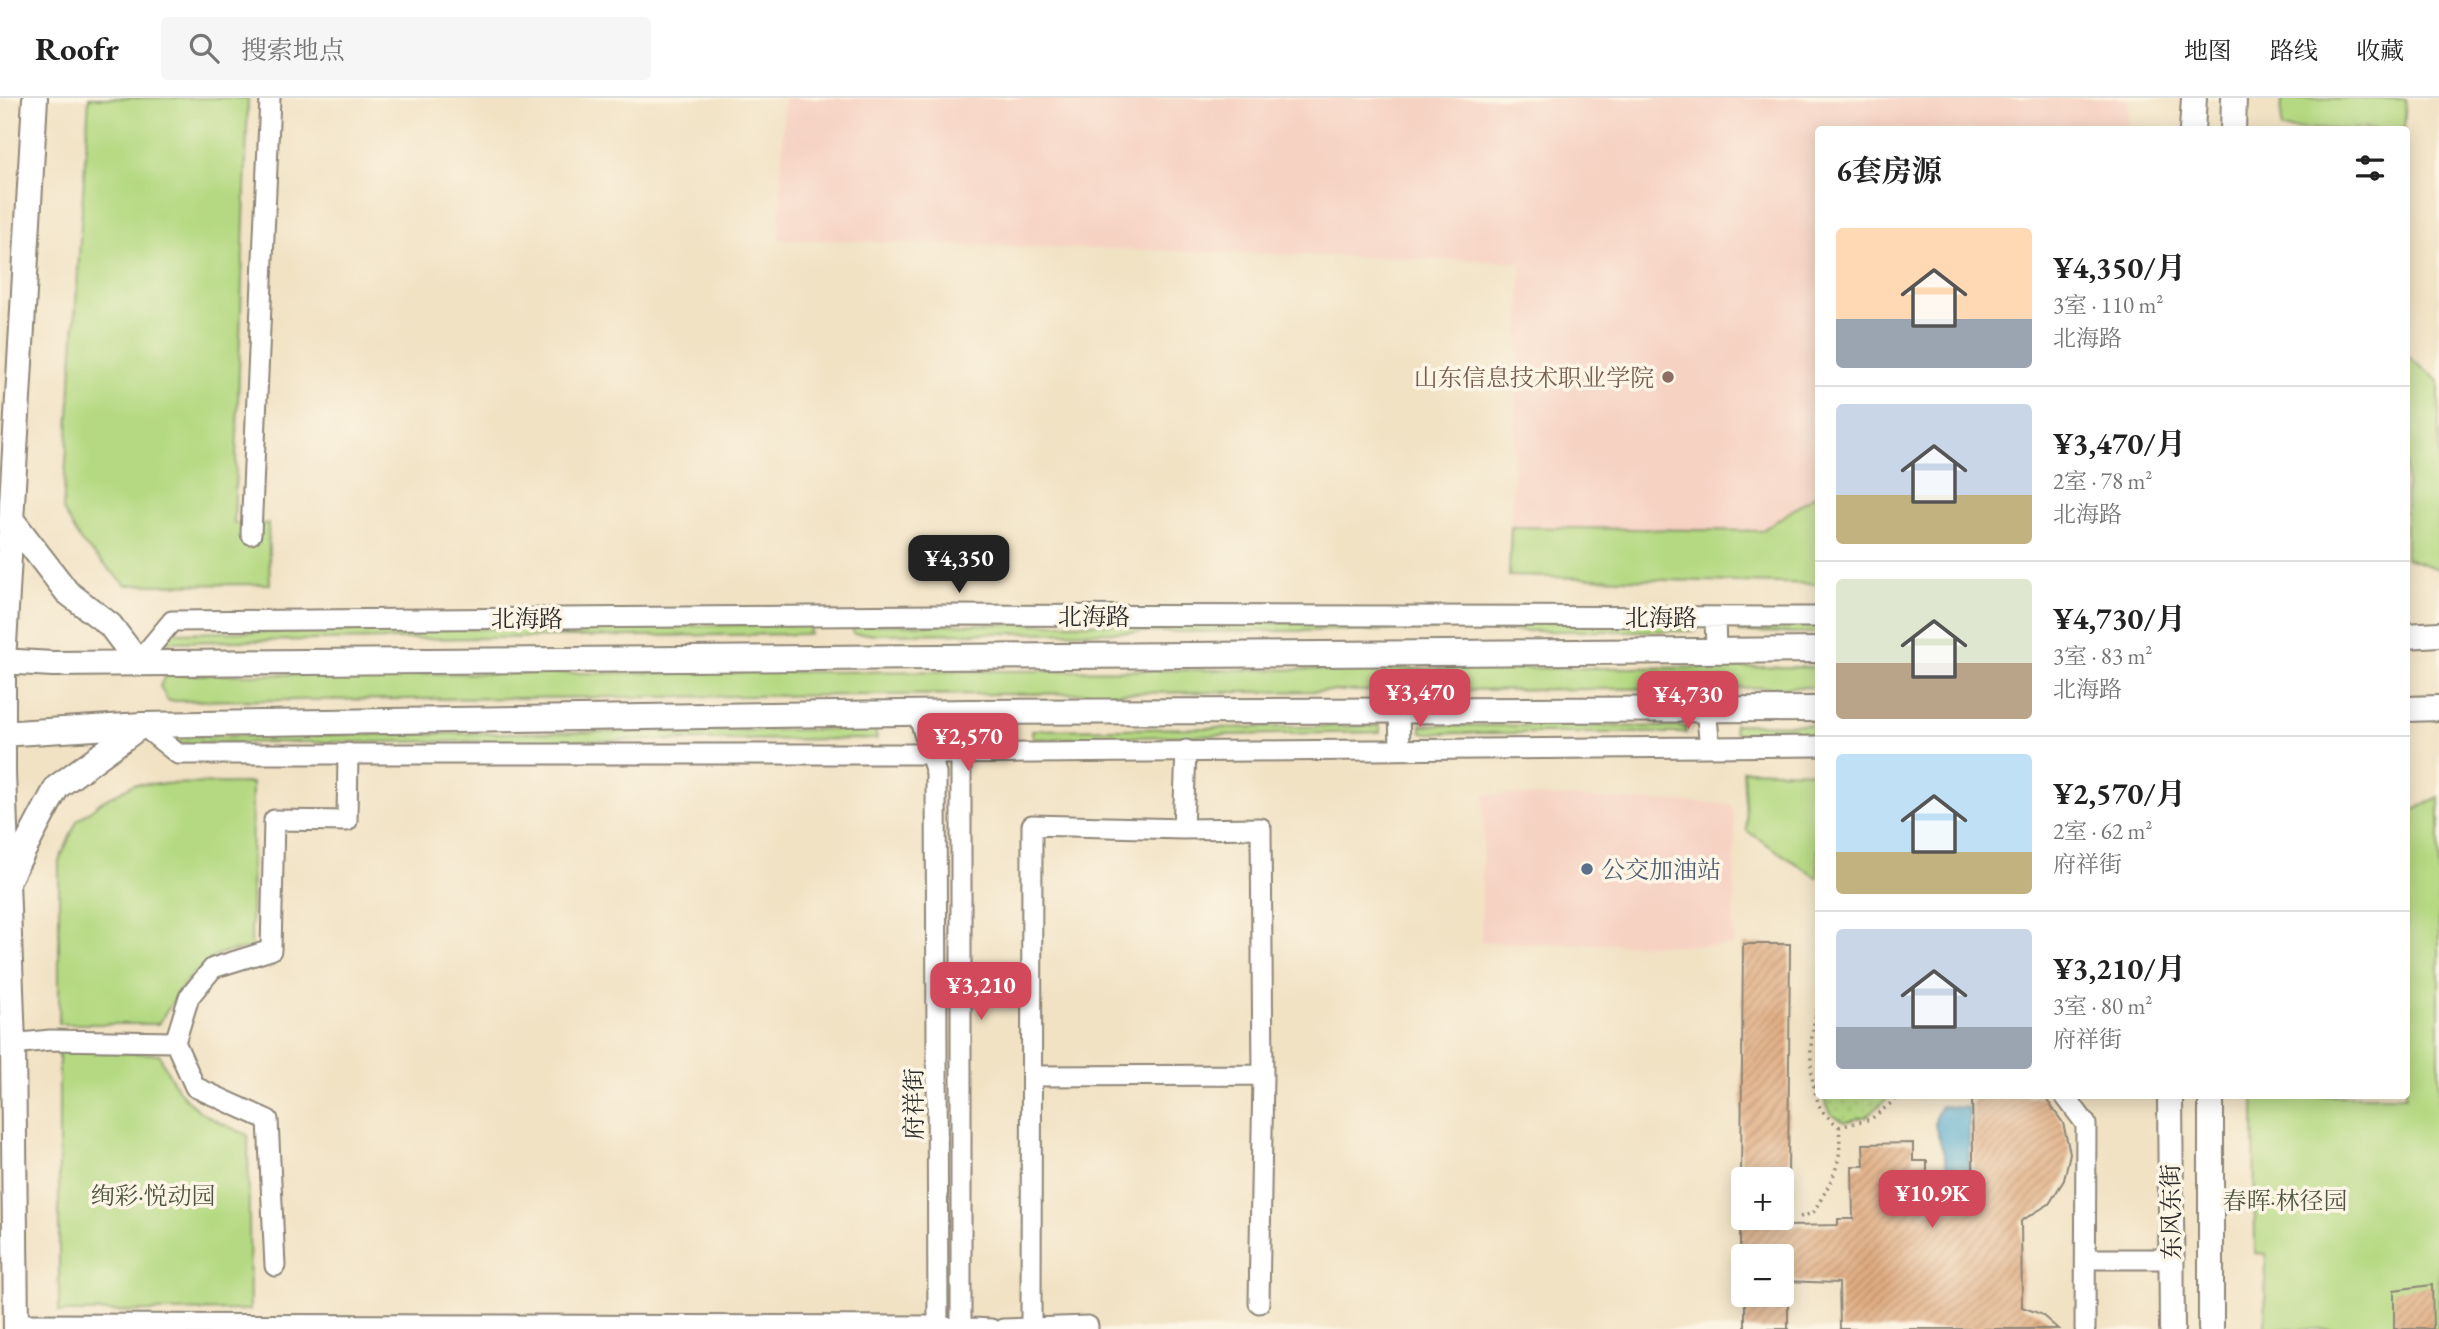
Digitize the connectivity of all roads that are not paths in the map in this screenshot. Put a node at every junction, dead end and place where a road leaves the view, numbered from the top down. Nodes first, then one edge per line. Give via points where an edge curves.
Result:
1 (35, 98) edge
2 (270, 98) edge
3 (2194, 98) edge
4 (2234, 98) edge
5 (2192, 126) edge
6 (2233, 126) edge
7 (11, 519) junction
8 (251, 534) dead end
9 (1715, 617) junction
10 (1815, 617) edge
11 (2439, 635) edge
12 (2410, 636) edge
13 (1815, 650) edge
14 (1716, 651) junction
15 (1, 662) edge
16 (138, 662) junction
17 (2439, 708) edge
18 (1706, 709) junction
19 (1815, 709) edge
20 (2410, 709) edge
21 (1399, 711) junction
22 (968, 712) junction
23 (918, 714) junction
24 (142, 725) junction
25 (1, 734) edge
26 (1710, 747) junction
27 (1815, 747) edge
28 (1400, 748) junction
29 (1186, 750) junction
30 (348, 753) junction
31 (961, 753) junction
32 (932, 754) junction
33 (1183, 829) junction
34 (5, 886) junction
35 (175, 1042) junction
36 (13, 1044) junction
37 (1264, 1075) junction
38 (1032, 1076) junction
39 (2066, 1099) edge
40 (2169, 1099) edge
41 (2211, 1099) edge
42 (2086, 1259) junction
43 (2171, 1259) junction
44 (275, 1266) dead end
45 (1259, 1303) dead end
46 (16, 1327) edge
47 (938, 1327) edge
48 (1031, 1327) junction
49 (296, 1328) edge
50 (961, 1328) edge
51 (991, 1329) edge
52 (1003, 1329) edge
53 (1088, 1329) edge
54 (2085, 1329) edge
55 (2172, 1329) edge
56 (2211, 1329) edge

1 - 7 main road
2 - 8 street
3 - 5 main road
4 - 6 main road
7 - 15 main road
7 - 16 main road via 68,592 110,625
9 - 10 street, 北海路
9 - 14 street
9 - 16 street, 北海路 via 923,615 172,621
11 - 12 main road
13 - 14 main road, 北海路
14 - 16 main road, 北海路
15 - 16 main road, 北海路
15 - 25 main road
17 - 20 main road
18 - 19 main road
18 - 21 main road
18 - 26 street
21 - 22 main road
21 - 28 street
22 - 23 main road
22 - 31 street, 府祥街
23 - 24 main road
23 - 32 street, 府祥街
24 - 25 main road
24 - 30 street via 178,754
24 - 34 main road via 57,787
25 - 34 main road
26 - 27 street
26 - 28 street
28 - 29 street
29 - 31 street
29 - 33 street
30 - 32 street
30 - 35 street via 347,821 275,820 271,950 213,968 189,997
31 - 32 street
31 - 50 street, 府祥街
32 - 47 street, 府祥街 via 936,773
33 - 37 street via 1261,828
33 - 38 street via 1032,825
34 - 36 main road
35 - 36 street
35 - 44 street via 195,1087 268,1120
36 - 46 main road
37 - 38 street
37 - 45 street
38 - 48 street
39 - 42 street via 2086,1124
40 - 43 main road, 东风东街
41 - 56 main road, 东风东街
42 - 43 street
42 - 54 street
43 - 55 main road, 东风东街
46 - 49 street
47 - 49 street
47 - 50 street
48 - 52 street
48 - 53 street
50 - 51 street

